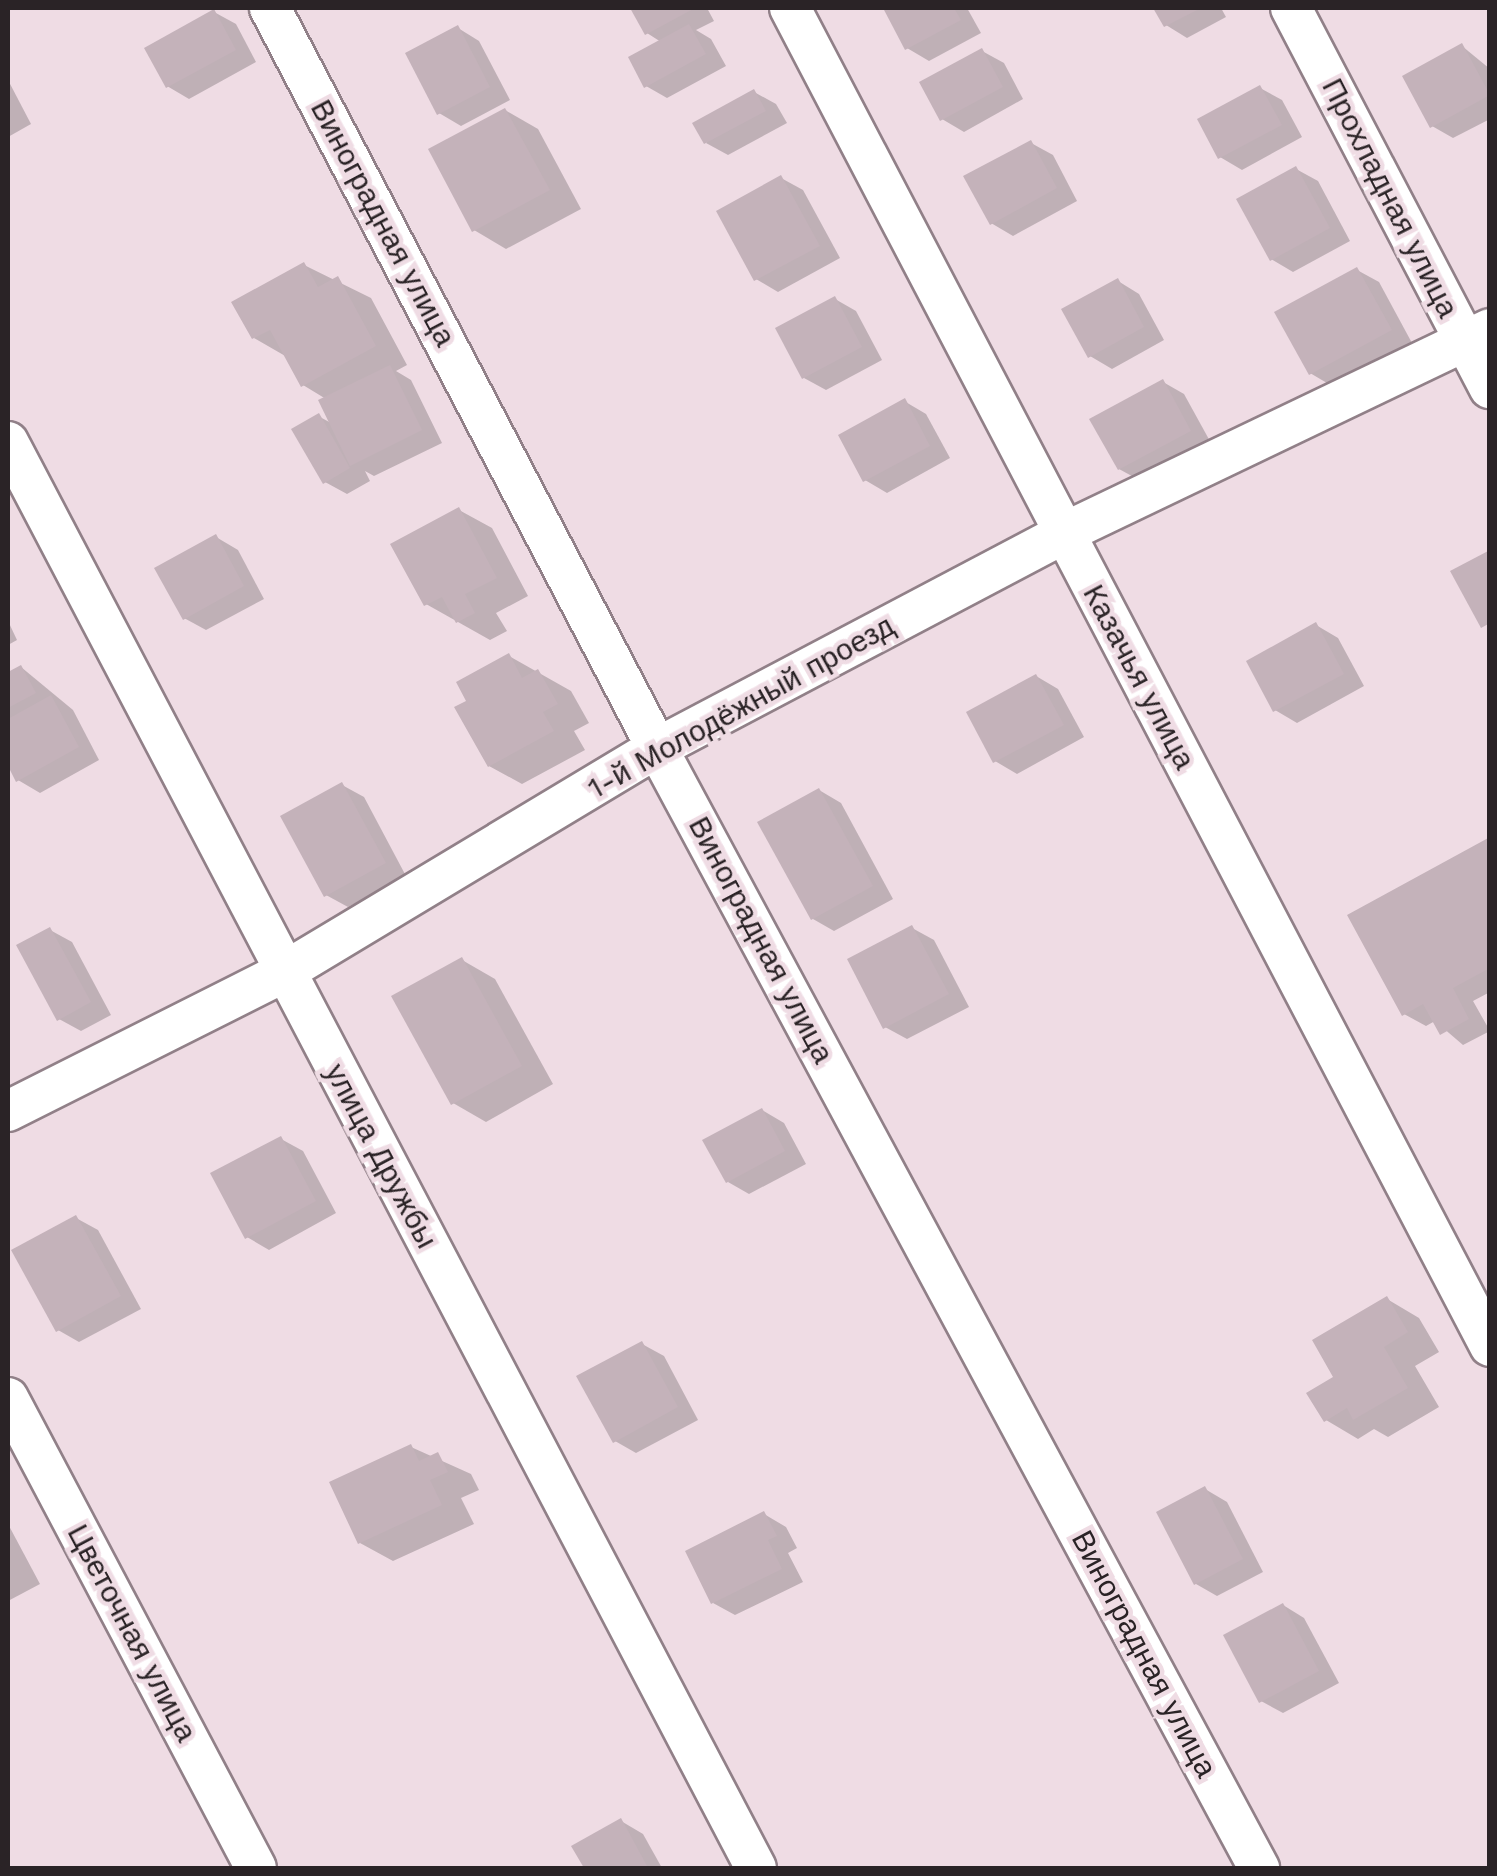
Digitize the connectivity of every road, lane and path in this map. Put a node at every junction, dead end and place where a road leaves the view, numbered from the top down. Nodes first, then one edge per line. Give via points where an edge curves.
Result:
1 (270, 8) edge
2 (790, 8) edge
3 (1291, 8) edge
4 (1477, 336) edge
5 (1490, 388) edge
6 (8, 442) edge
7 (1064, 534) junction
8 (658, 748) junction
9 (284, 972) junction
10 (8, 1111) edge
11 (1490, 1346) edge
12 (8, 1398) edge
13 (256, 1868) edge
14 (756, 1868) edge
15 (1259, 1868) edge

1 - 8 street, Виноградная улица
2 - 7 street, Казачья улица
3 - 4 street, Прохладная улица
4 - 5 street, Прохладная улица
4 - 7 street, 1-й Молодёжный проезд
6 - 9 street, улица Дружбы
7 - 8 street, 1-й Молодёжный проезд
7 - 11 street, Казачья улица
8 - 9 street, 1-й Молодёжный проезд
8 - 15 street, Виноградная улица
9 - 10 street, 1-й Молодёжный проезд
9 - 14 street, улица Дружбы
12 - 13 street, Цветочная улица

